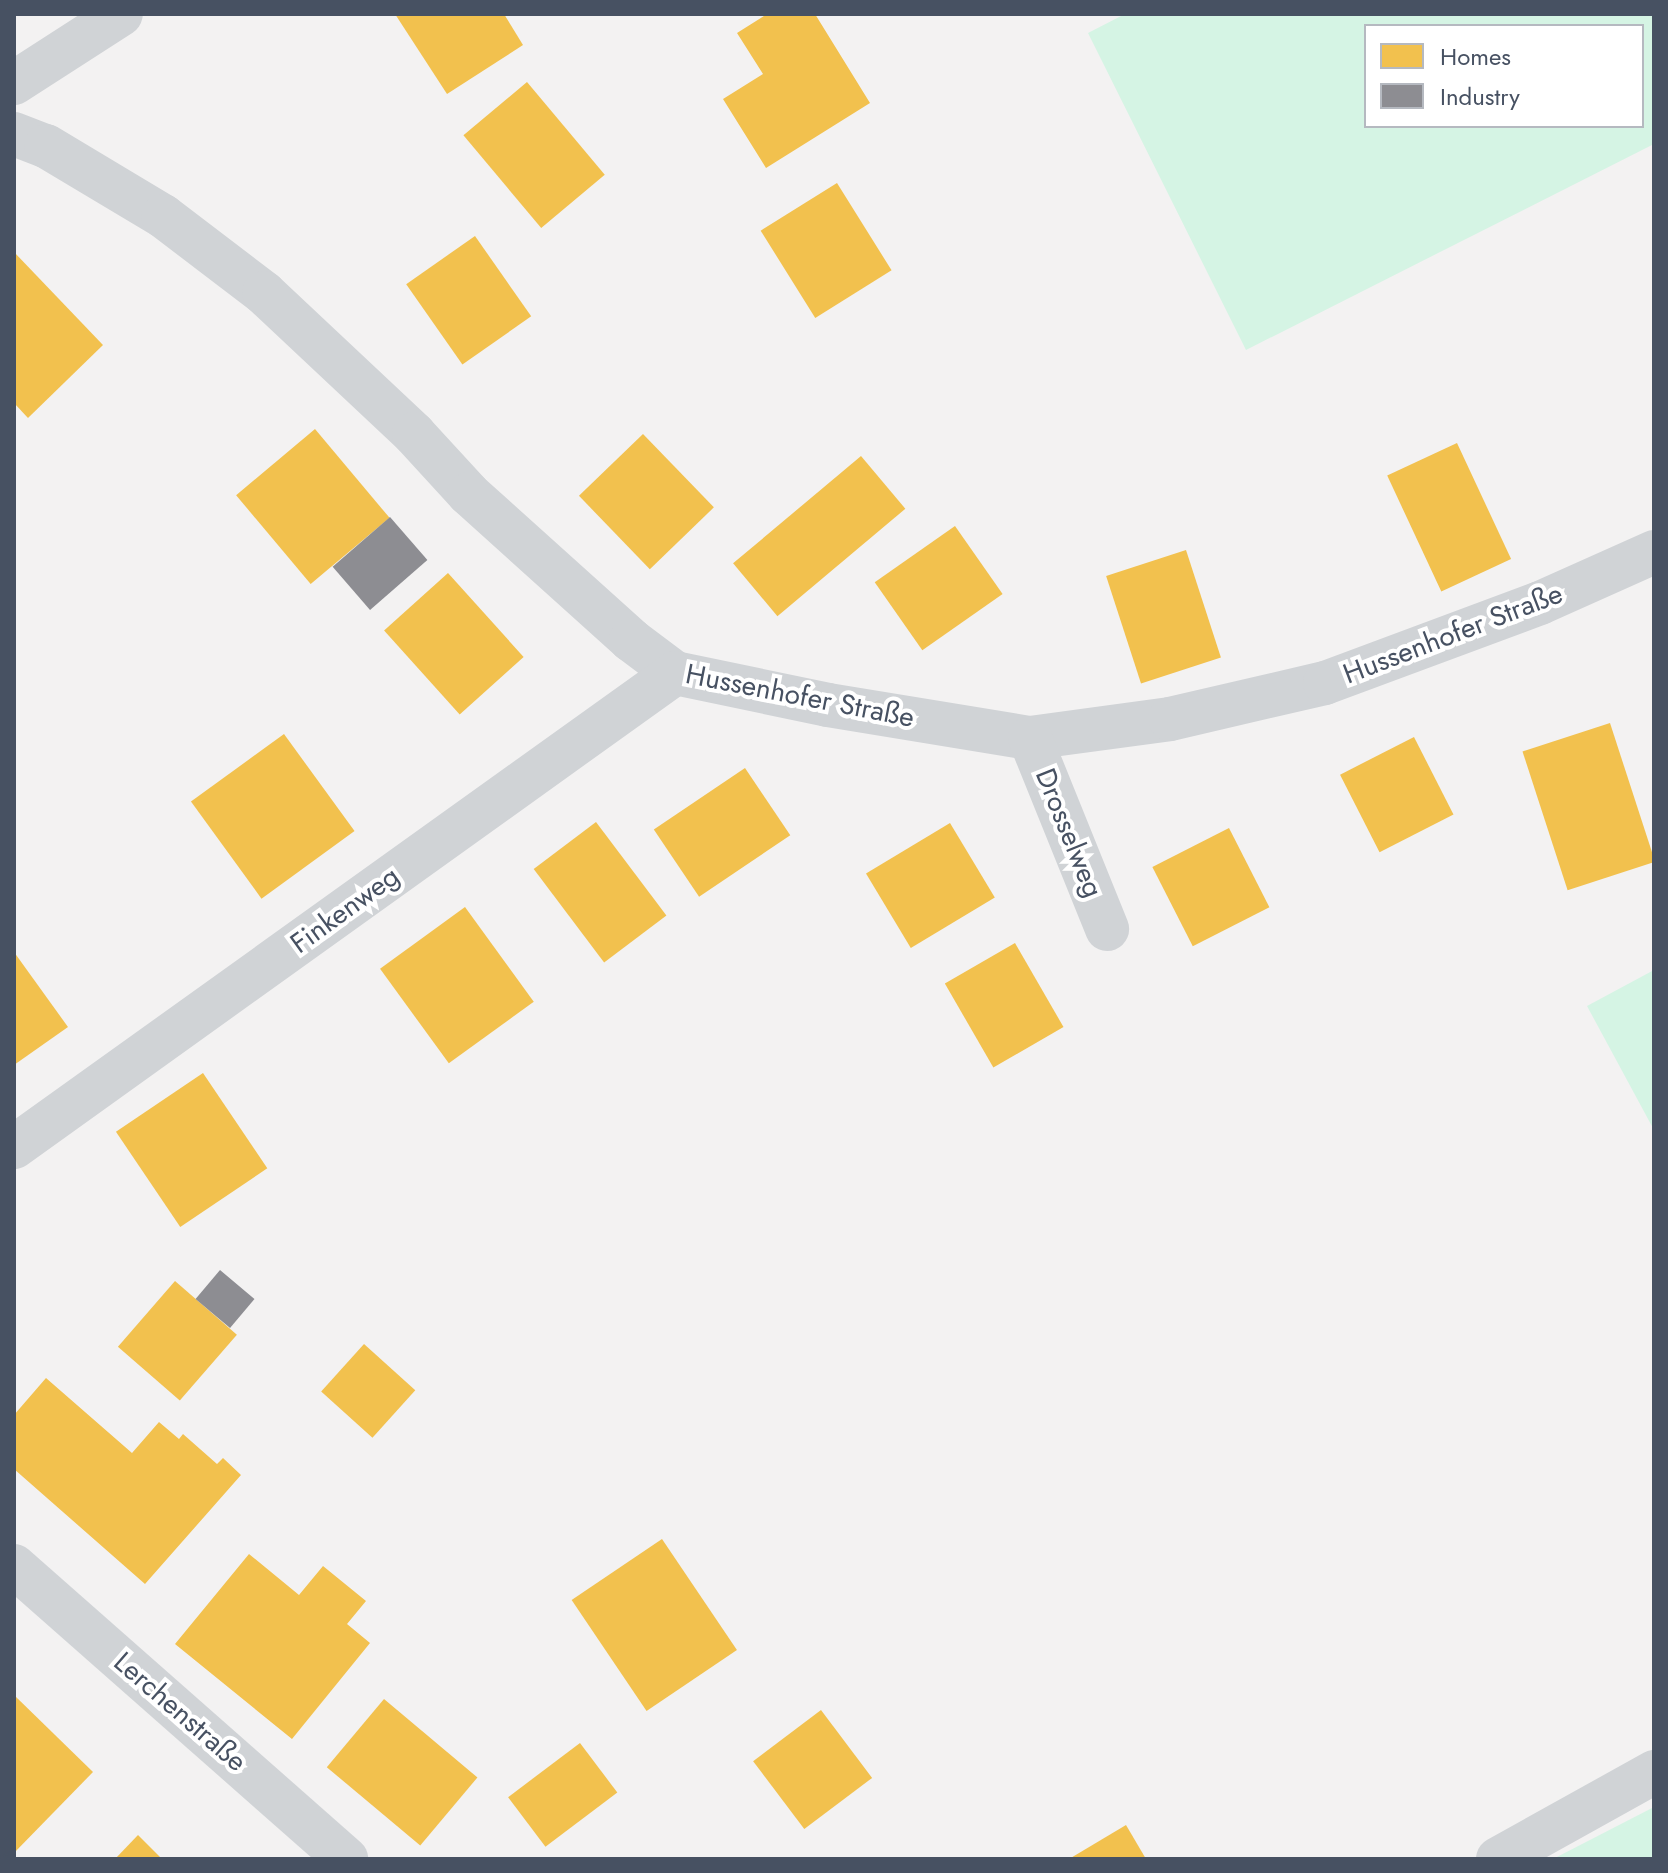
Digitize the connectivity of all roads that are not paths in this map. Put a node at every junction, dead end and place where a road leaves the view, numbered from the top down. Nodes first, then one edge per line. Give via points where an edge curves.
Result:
1 (121, 14) edge
2 (14, 83) edge
3 (14, 134) edge
4 (1654, 552) edge
5 (675, 673) junction
6 (1030, 738) junction
7 (1107, 929) dead end
8 (14, 1147) edge
9 (14, 1566) edge
10 (1654, 1772) edge
11 (346, 1859) edge
12 (1498, 1859) edge

1 - 2 street
3 - 5 street, Hussenhofer Straße via 46,146 163,216 264,293 414,434 469,494
4 - 6 street, Hussenhofer Straße via 1540,603 1325,683 1170,719
5 - 6 street, Hussenhofer Straße
5 - 8 street, Finkenweg
6 - 7 street, Drosselweg
9 - 11 street, Lerchenstraße
10 - 12 street

